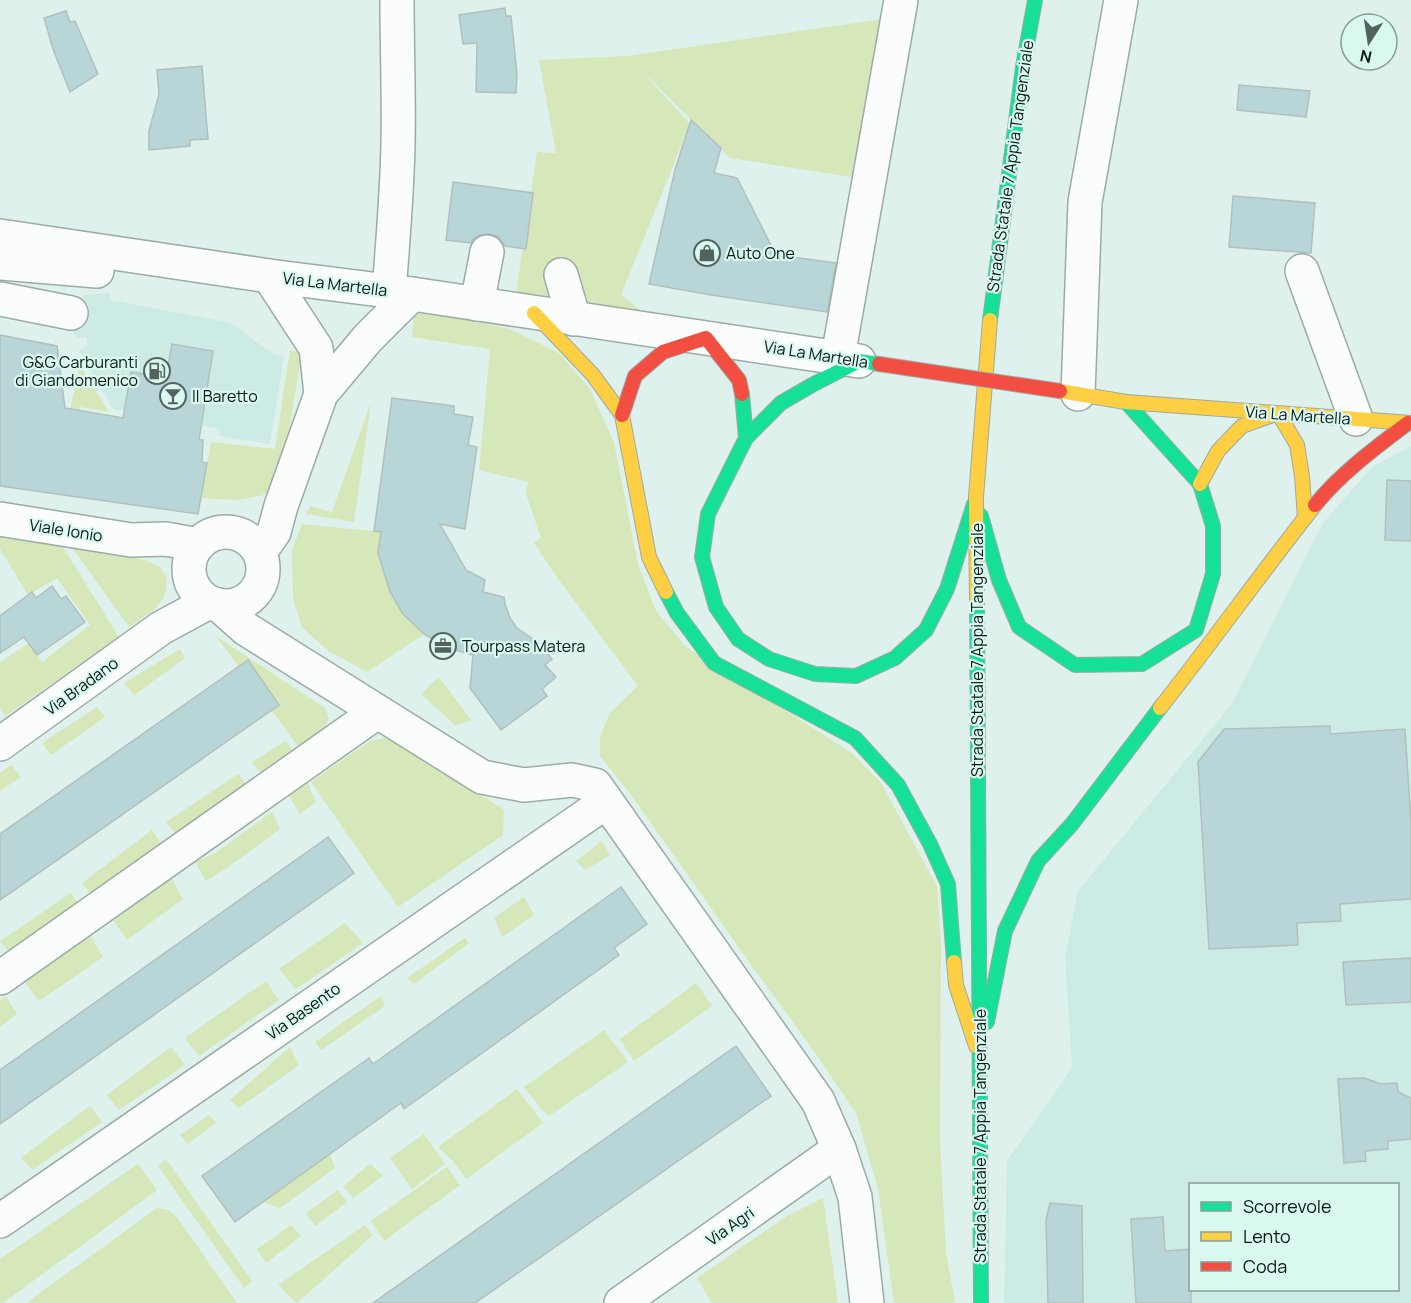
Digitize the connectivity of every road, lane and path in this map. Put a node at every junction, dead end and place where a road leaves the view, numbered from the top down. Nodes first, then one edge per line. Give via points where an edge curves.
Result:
1 (397, 0) edge
2 (901, 0) edge
3 (1035, 0) edge
4 (1121, 0) edge
5 (0, 236) edge
6 (487, 252) dead end
7 (0, 262) edge
8 (222, 269) junction
9 (1302, 271) dead end
10 (561, 275) dead end
11 (269, 276) junction
12 (400, 293) junction
13 (0, 299) edge
14 (477, 304) junction
15 (71, 313) dead end
16 (534, 313) junction
17 (574, 319) junction
18 (706, 338) junction
19 (859, 360) junction
20 (1069, 393) junction
21 (321, 394) junction
22 (1126, 402) junction
23 (1278, 414) junction
24 (622, 415) junction
25 (1356, 419) junction
26 (1409, 423) edge
27 (746, 438) junction
28 (1200, 484) junction
29 (976, 497) junction
30 (281, 506) junction
31 (1305, 518) junction
32 (0, 519) edge
33 (230, 532) junction
34 (260, 552) junction
35 (202, 582) junction
36 (259, 588) junction
37 (288, 654) junction
38 (377, 712) junction
39 (0, 744) edge
40 (606, 802) junction
41 (0, 978) edge
42 (980, 1057) junction
43 (839, 1149) junction
44 (0, 1221) edge
45 (621, 1303) edge
46 (867, 1303) edge
47 (981, 1303) edge

1 - 12 street via 394,232
2 - 19 street
3 - 29 main road, Strada Statale 7 Appia Tangenziale via 991,304
4 - 20 street via 1085,202
5 - 8 street, Via La Martella
6 - 14 street
7 - 8 street, Via La Martella via 101,271
8 - 11 street, Via La Martella
9 - 25 street
10 - 17 street
11 - 12 street, Via La Martella
11 - 21 street via 316,348
12 - 14 street, Via La Martella
12 - 21 street
13 - 15 street
14 - 16 street, Via La Martella
16 - 17 street, Via La Martella
16 - 24 main road via 593,375
17 - 18 street, Via La Martella
18 - 19 street, Via La Martella
18 - 24 main road via 663,352 635,376
18 - 27 main road via 739,380
19 - 20 main road, Via La Martella, bridge
19 - 27 main road via 782,403
20 - 22 main road, Via La Martella
21 - 30 street
22 - 23 main road, Via La Martella
22 - 28 main road
23 - 25 main road, Via La Martella
23 - 28 main road via 1242,426 1218,451
23 - 31 main road via 1297,445
24 - 42 main road via 650,556 677,613 714,663 855,738 898,786 948,884 956,985
25 - 26 main road, Via La Martella
26 - 31 main road via 1362,458
27 - 29 main road via 708,514 702,557 716,607 738,639 769,659 815,674 856,676 895,658 926,630 947,589
28 - 29 main road via 1212,526 1213,574 1196,630 1142,664 1075,665 1019,627 999,580
29 - 42 main road, Strada Statale 7 Appia Tangenziale
30 - 33 street via 257,526
30 - 34 street via 274,532
31 - 42 main road via 1072,825 1038,861 1005,931
32 - 35 street, Viale Ionio via 131,540 166,539
33 - 34 street via 242,535
33 - 35 street via 206,538
34 - 36 street via 263,576
35 - 36 street via 230,606 242,603
35 - 37 street via 246,629
35 - 39 street, Via Bradano via 161,628
36 - 37 street
37 - 38 street
38 - 40 street via 482,777 524,785 572,780 595,785
38 - 41 street
40 - 43 street via 818,1101
40 - 44 street, Via Basento
42 - 47 main road, Strada Statale 7 Appia Tangenziale
43 - 45 street, Via Agri
43 - 46 street via 855,1197

